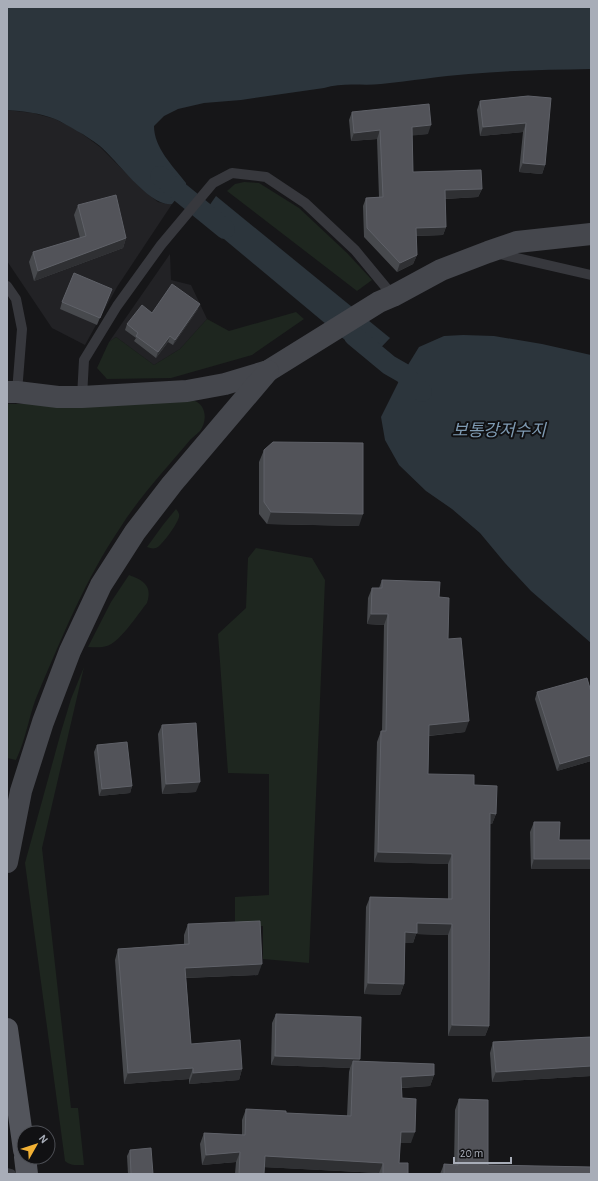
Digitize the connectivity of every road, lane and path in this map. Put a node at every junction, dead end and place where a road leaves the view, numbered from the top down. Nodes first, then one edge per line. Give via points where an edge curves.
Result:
1 (591, 234) edge
2 (488, 252) junction
3 (591, 275) edge
4 (7, 286) edge
5 (386, 299) junction
6 (268, 371) junction
7 (12, 392) edge
8 (82, 397) junction
9 (7, 862) edge
10 (7, 1029) edge
11 (20, 1125) edge
12 (7, 1173) edge
13 (12, 1174) edge

1 - 2 main road via 517,242
2 - 3 lane
2 - 5 main road via 441,270
4 - 7 lane via 16,298 22,328
5 - 6 main road
5 - 8 lane via 355,250 305,203 266,178 232,173 212,183 161,245 117,306 84,360
6 - 8 main road via 225,384 187,391
6 - 9 main road via 172,484 135,532 101,585 70,651 43,722 21,791
7 - 8 main road
10 - 11 main road
12 - 13 lane

